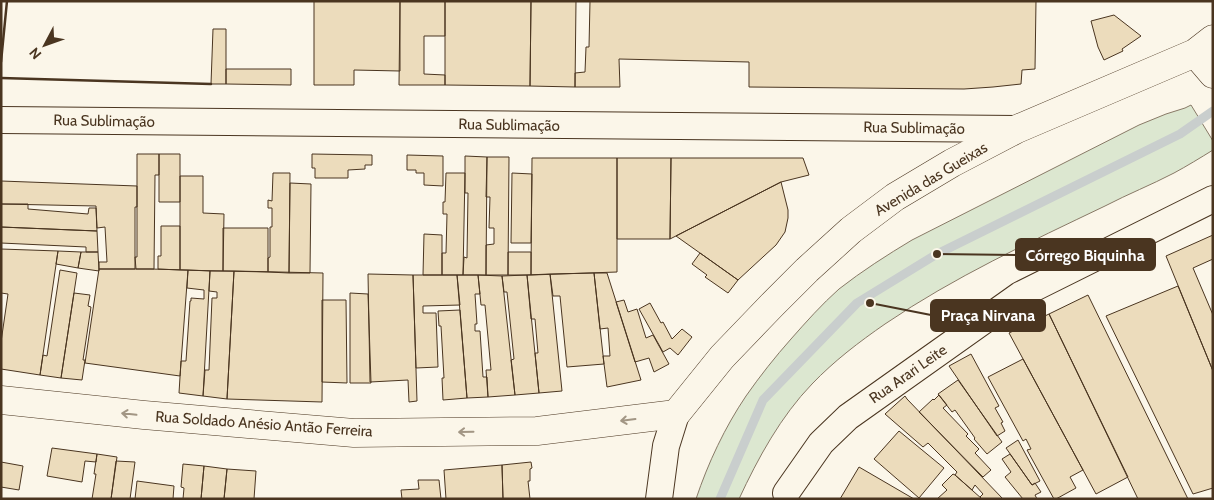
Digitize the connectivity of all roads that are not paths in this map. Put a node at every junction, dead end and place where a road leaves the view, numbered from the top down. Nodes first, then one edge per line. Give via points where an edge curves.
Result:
1 (1204, 46) edge
2 (1212, 74) edge
3 (1, 120) edge
4 (1017, 129) junction
5 (1213, 199) edge
6 (1, 400) edge
7 (676, 414) junction
8 (786, 493) dead end
9 (659, 499) edge

1 - 2 street
1 - 4 street, Avenida das Gueixas
3 - 4 street, Rua Sublimação
4 - 7 street, Avenida das Gueixas via 952,163 851,230 722,357
5 - 8 street, Rua Arari Leite via 1020,295 848,417 820,444
7 -> 6 street, Rua Soldado Anésio Antão Ferreira via 537,430 354,433
7 - 9 street, Avenida das Gueixas via 666,446

